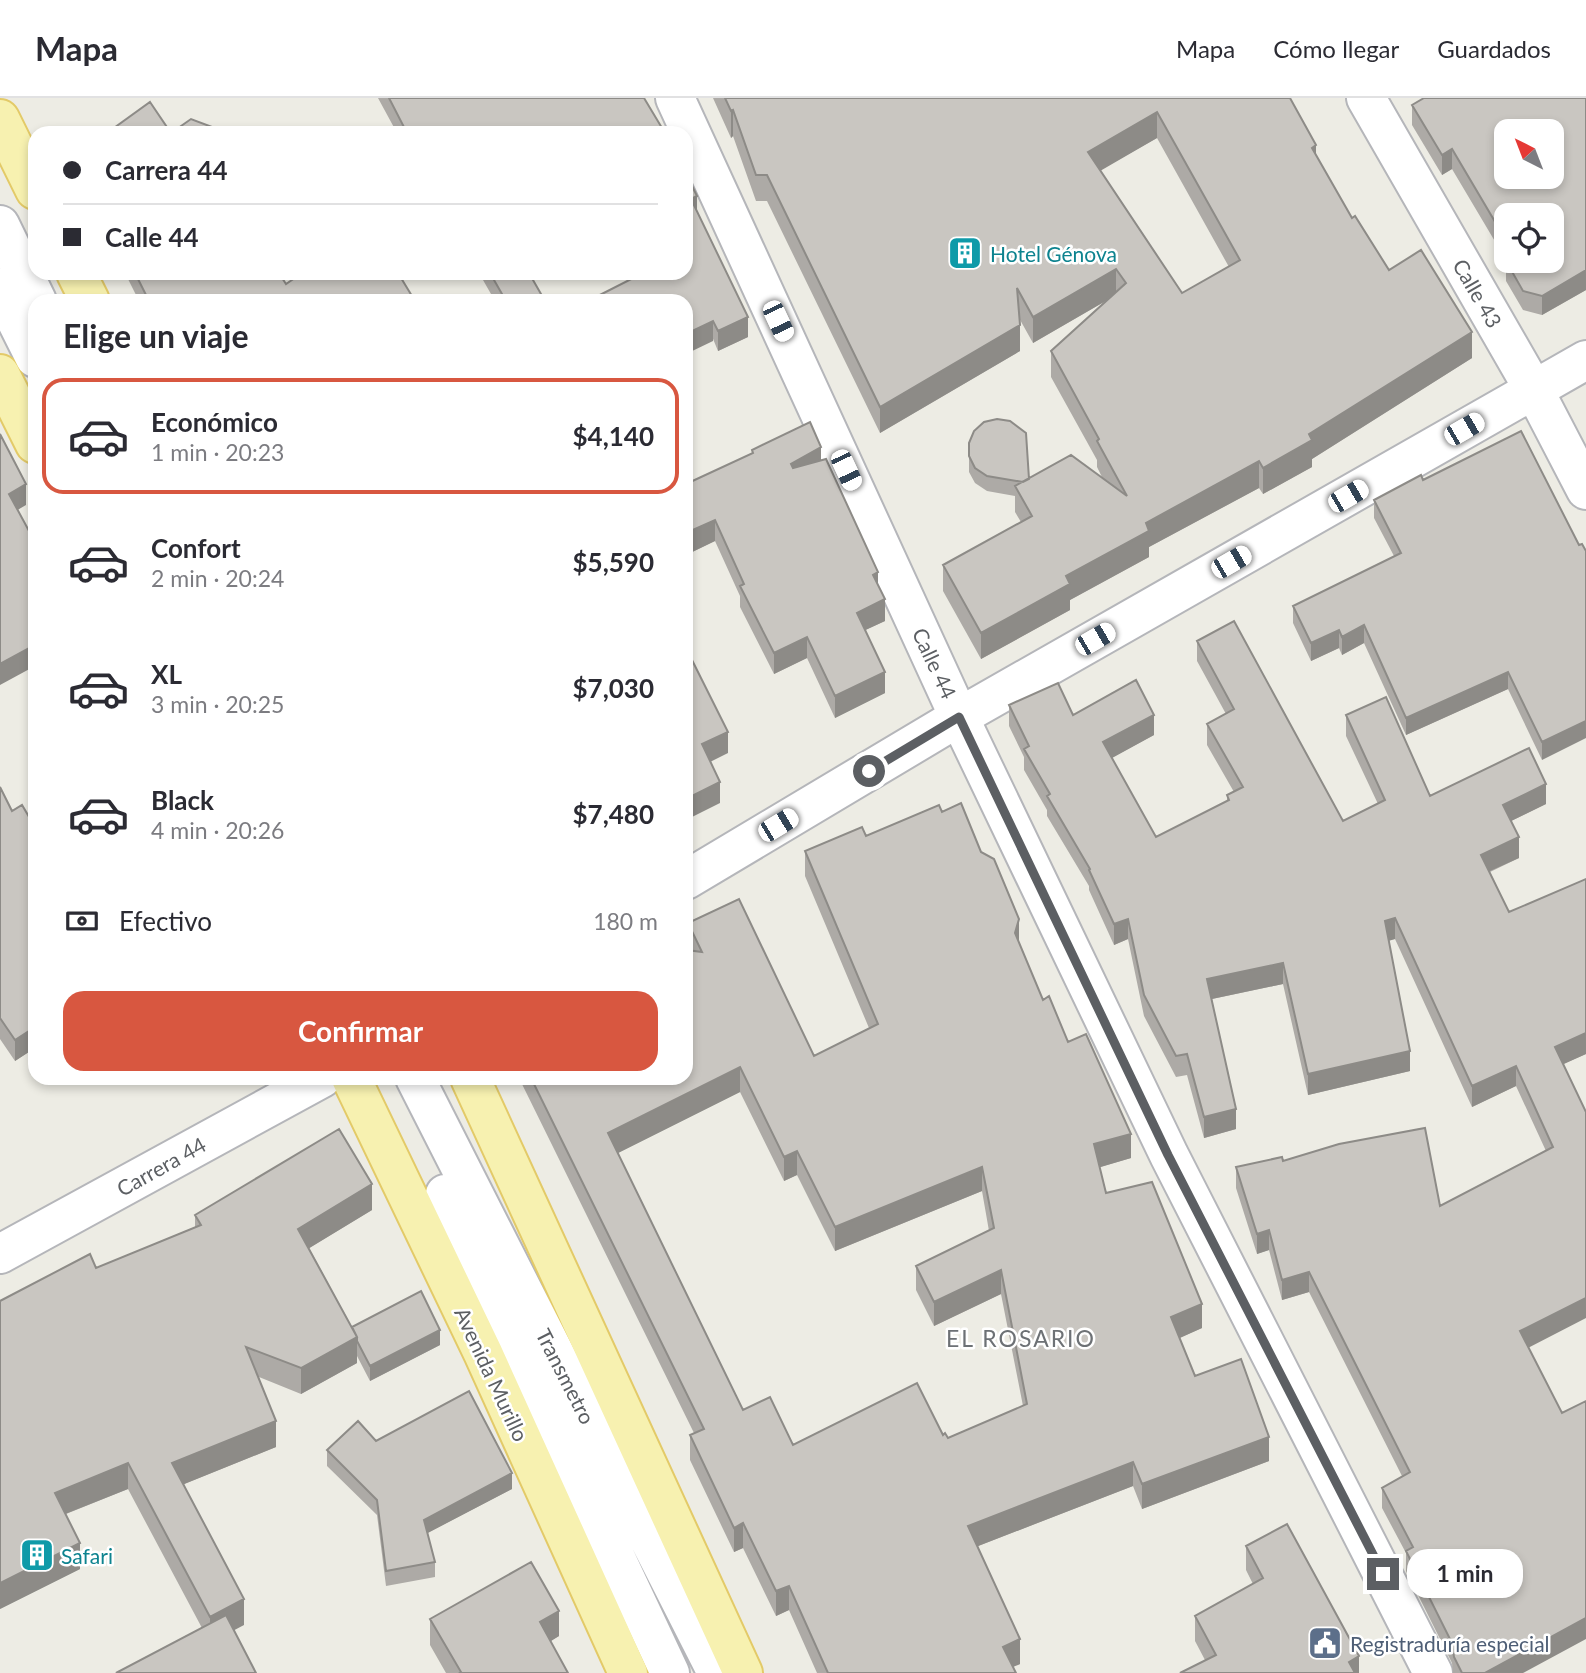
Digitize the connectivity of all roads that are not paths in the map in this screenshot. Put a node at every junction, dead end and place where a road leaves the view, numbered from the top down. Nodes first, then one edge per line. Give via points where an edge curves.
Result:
1 (675, 98) edge
2 (1366, 98) edge
3 (0, 119) edge
4 (688, 126) edge
5 (693, 137) edge
6 (28, 176) edge
7 (0, 225) edge
8 (0, 288) edge
9 (34, 294) edge
10 (28, 344) edge
11 (1586, 360) edge
12 (0, 374) edge
13 (1534, 390) junction
14 (28, 430) edge
15 (1586, 490) edge
16 (959, 717) junction
17 (693, 874) edge
18 (309, 1085) edge
19 (354, 1085) edge
20 (394, 1085) edge
21 (419, 1085) edge
22 (473, 1085) edge
23 (0, 1254) edge
24 (628, 1673) edge
25 (670, 1673) edge
26 (717, 1673) edge
27 (743, 1673) edge
28 (1433, 1673) edge

1 - 4 street, Calle 44
2 - 13 street, Calle 43
3 - 6 main road
5 - 16 street, Calle 44
7 - 9 street
8 - 10 street
11 - 13 street
12 - 14 main road
13 - 15 street, Calle 43
13 - 16 street
16 - 17 street
16 - 28 street, Calle 44 via 1168,1155
18 - 23 street, Carrera 44
19 - 24 main road, Avenida Murillo via 483,1353
20 - 25 street, Transmetro
21 - 26 street, Transmetro
22 - 27 main road

